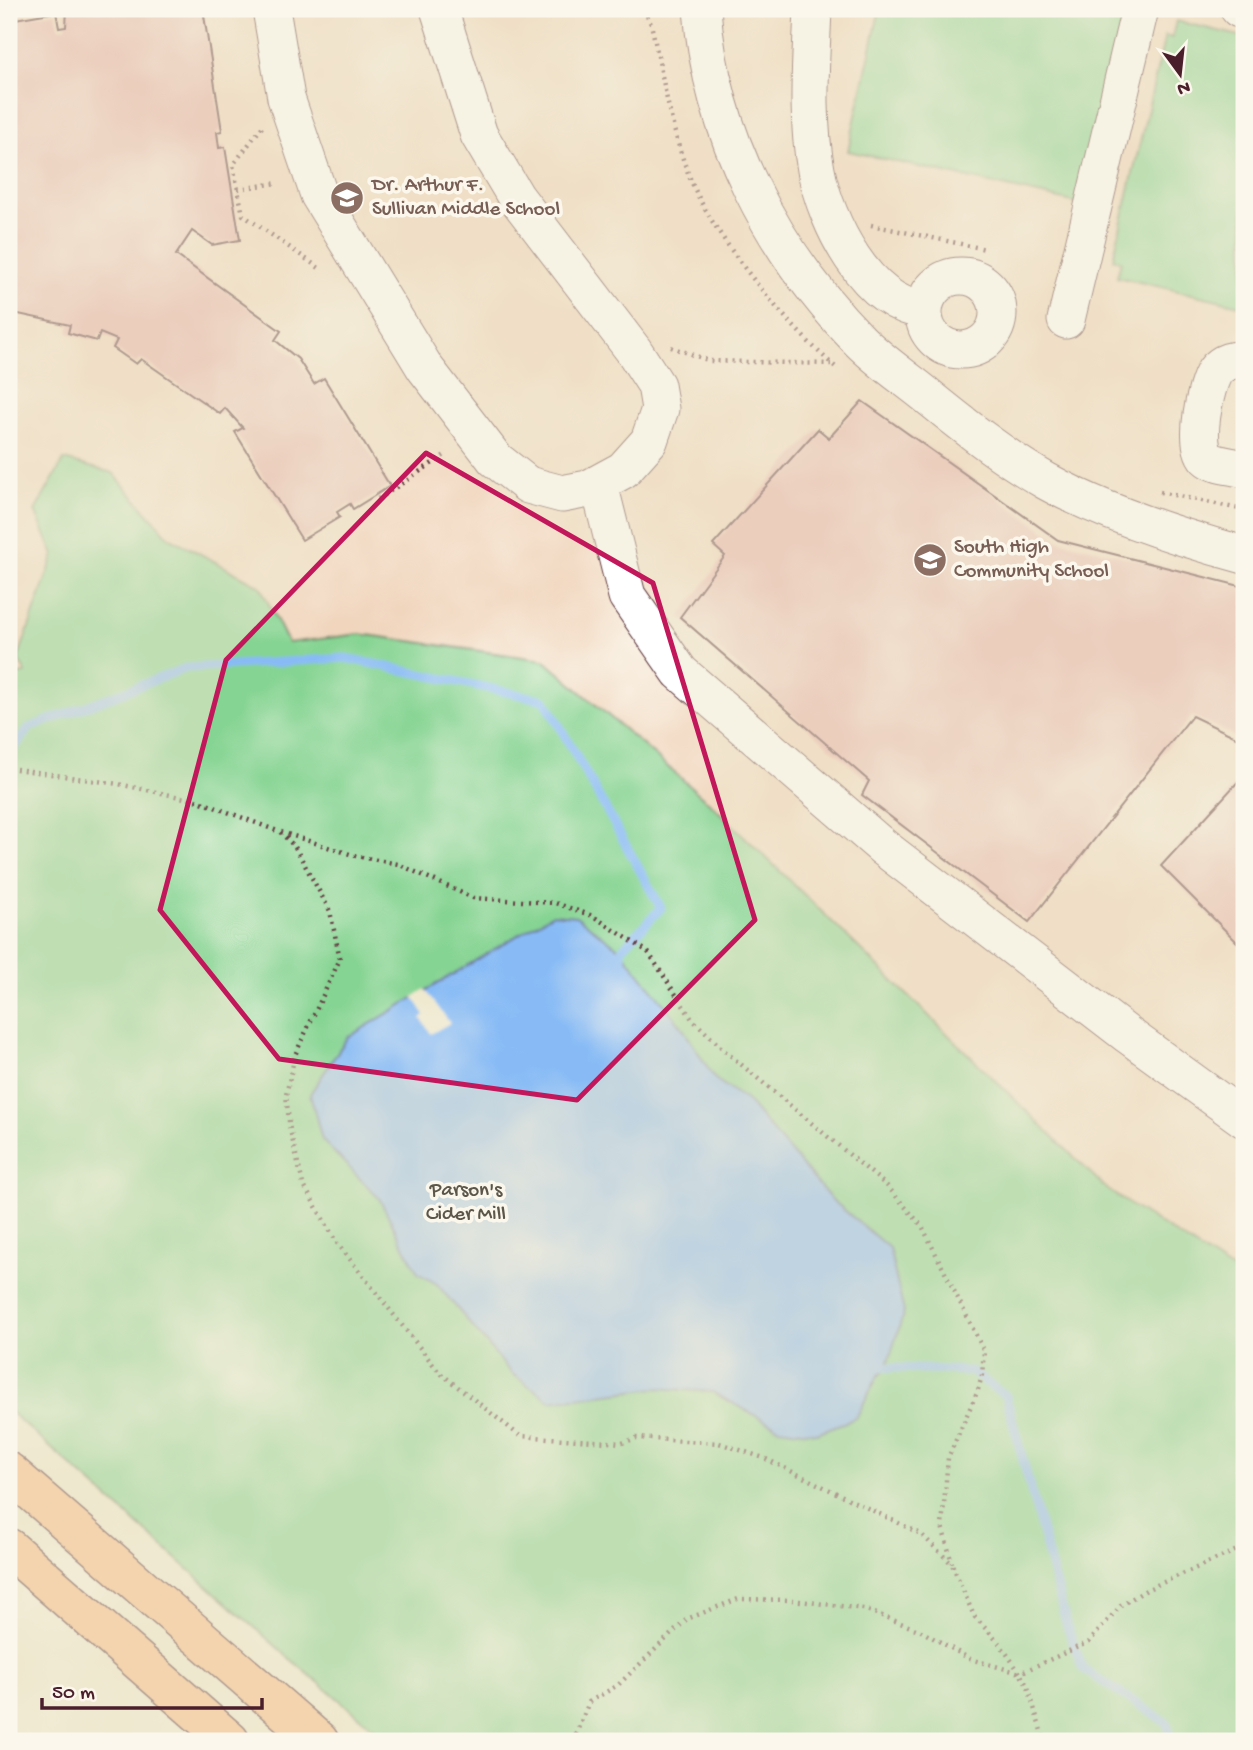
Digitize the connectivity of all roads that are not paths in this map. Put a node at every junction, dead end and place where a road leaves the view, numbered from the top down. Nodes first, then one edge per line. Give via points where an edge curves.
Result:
1 (271, 9) edge
2 (439, 9) edge
3 (702, 9) edge
4 (813, 9) edge
5 (1140, 9) edge
6 (1239, 9) edge
7 (1244, 10) edge
8 (924, 310) dead end
9 (1066, 320) dead end
10 (1244, 360) edge
11 (1244, 469) edge
12 (599, 484) junction
13 (1244, 555) edge
14 (1244, 1119) edge
15 (9, 1472) edge
16 (9, 1548) edge
17 (230, 1741) edge
18 (319, 1741) edge

1 - 12 lane via 286,98 319,195 425,368 495,459 528,485 562,494
2 - 12 lane via 479,135 516,197 656,385 660,409 649,441 623,470
3 - 13 lane via 717,93 735,152 761,209 806,277 861,342 986,443 1048,482 1123,514
4 - 8 lane via 810,96 816,171 842,242 868,279 905,308
5 - 9 lane
6 - 7 lane
10 - 11 lane via 1224,363 1214,373 1198,437 1200,450 1209,460
12 - 14 lane via 627,596 680,672 883,847
15 - 18 main road
16 - 17 main road

